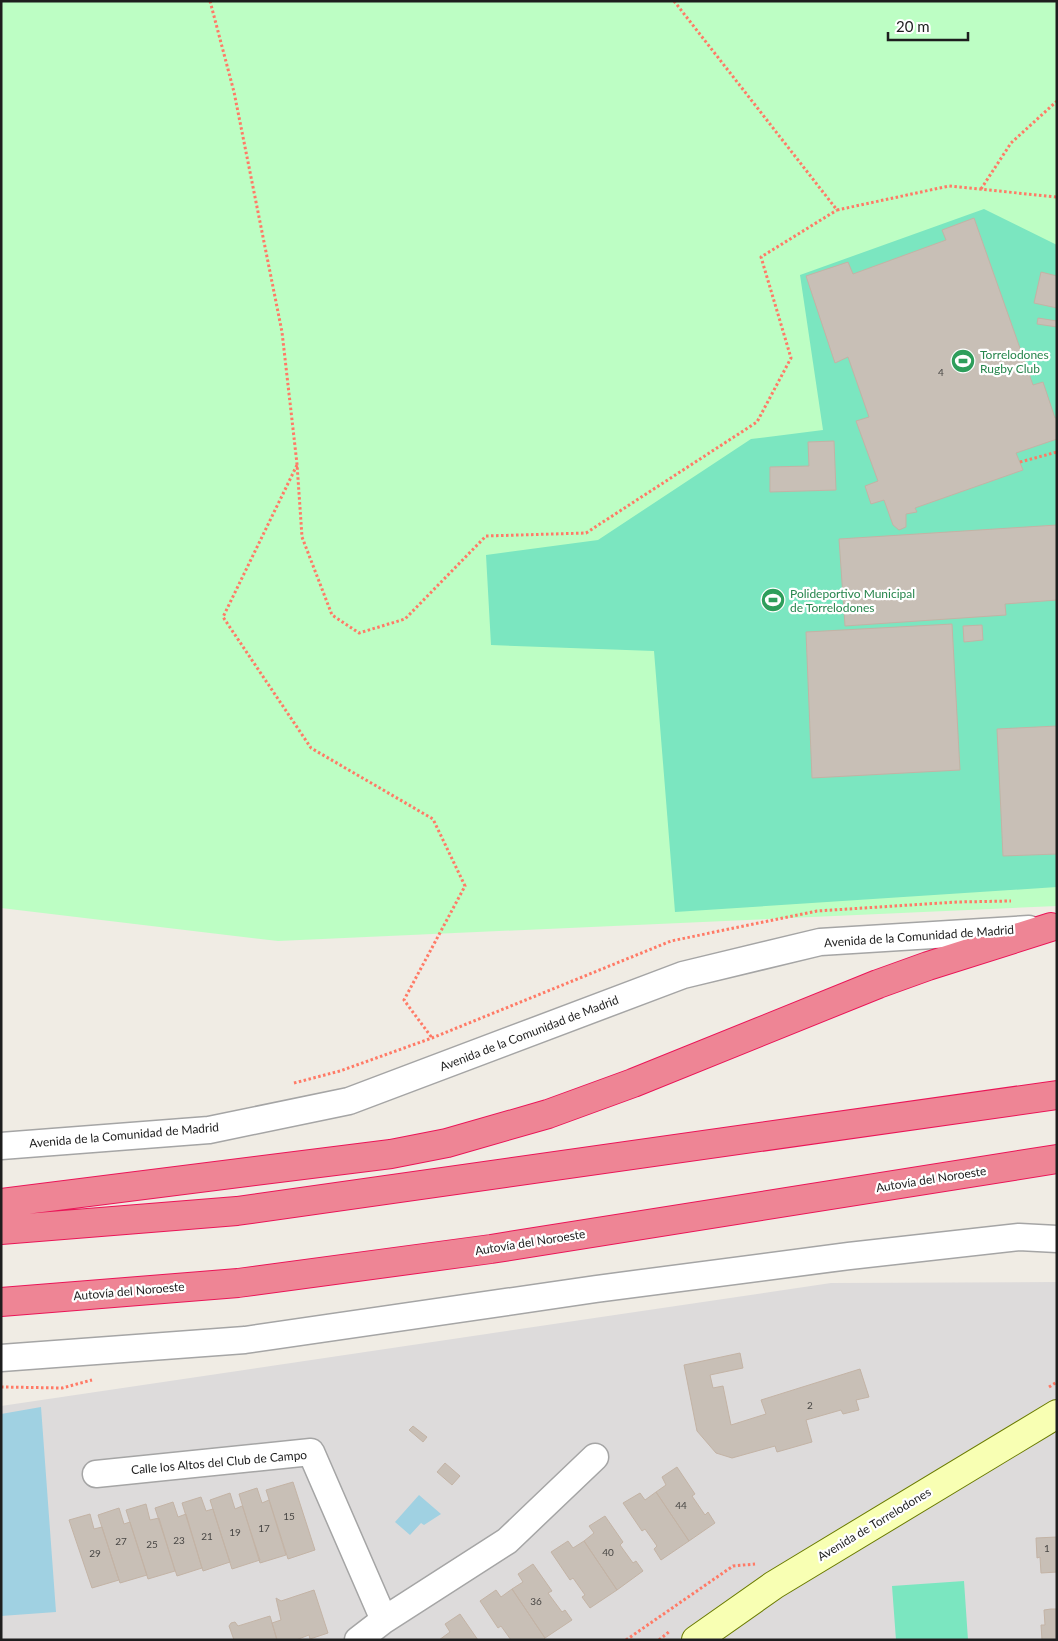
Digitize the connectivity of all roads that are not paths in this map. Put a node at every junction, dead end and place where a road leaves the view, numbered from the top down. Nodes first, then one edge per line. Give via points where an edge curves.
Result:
1 (1054, 927) edge
2 (1057, 1095) edge
3 (1, 1146) edge
4 (1057, 1159) edge
5 (1, 1203) edge
6 (1, 1230) edge
7 (1057, 1239) edge
8 (1, 1302) edge
9 (1, 1358) edge
10 (1057, 1414) edge
11 (595, 1457) dead end
12 (96, 1474) dead end
13 (384, 1620) junction
14 (358, 1640) edge
15 (696, 1640) edge

1 - 3 street, Avenida de la Comunidad de Madrid via 820,942 683,975 349,1101 209,1130
1 - 5 highway via 928,966 633,1083 483,1134 391,1154
2 - 6 highway via 237,1211
4 - 8 highway, Autovía del Noroeste via 491,1249 238,1283
7 - 9 street via 1019,1237 849,1256 245,1340
10 - 15 main road, Avenida de Torrelodones via 774,1585
11 - 13 street via 507,1541
12 - 13 street, Calle los Altos del Club de Campo via 311,1452
13 - 14 street

